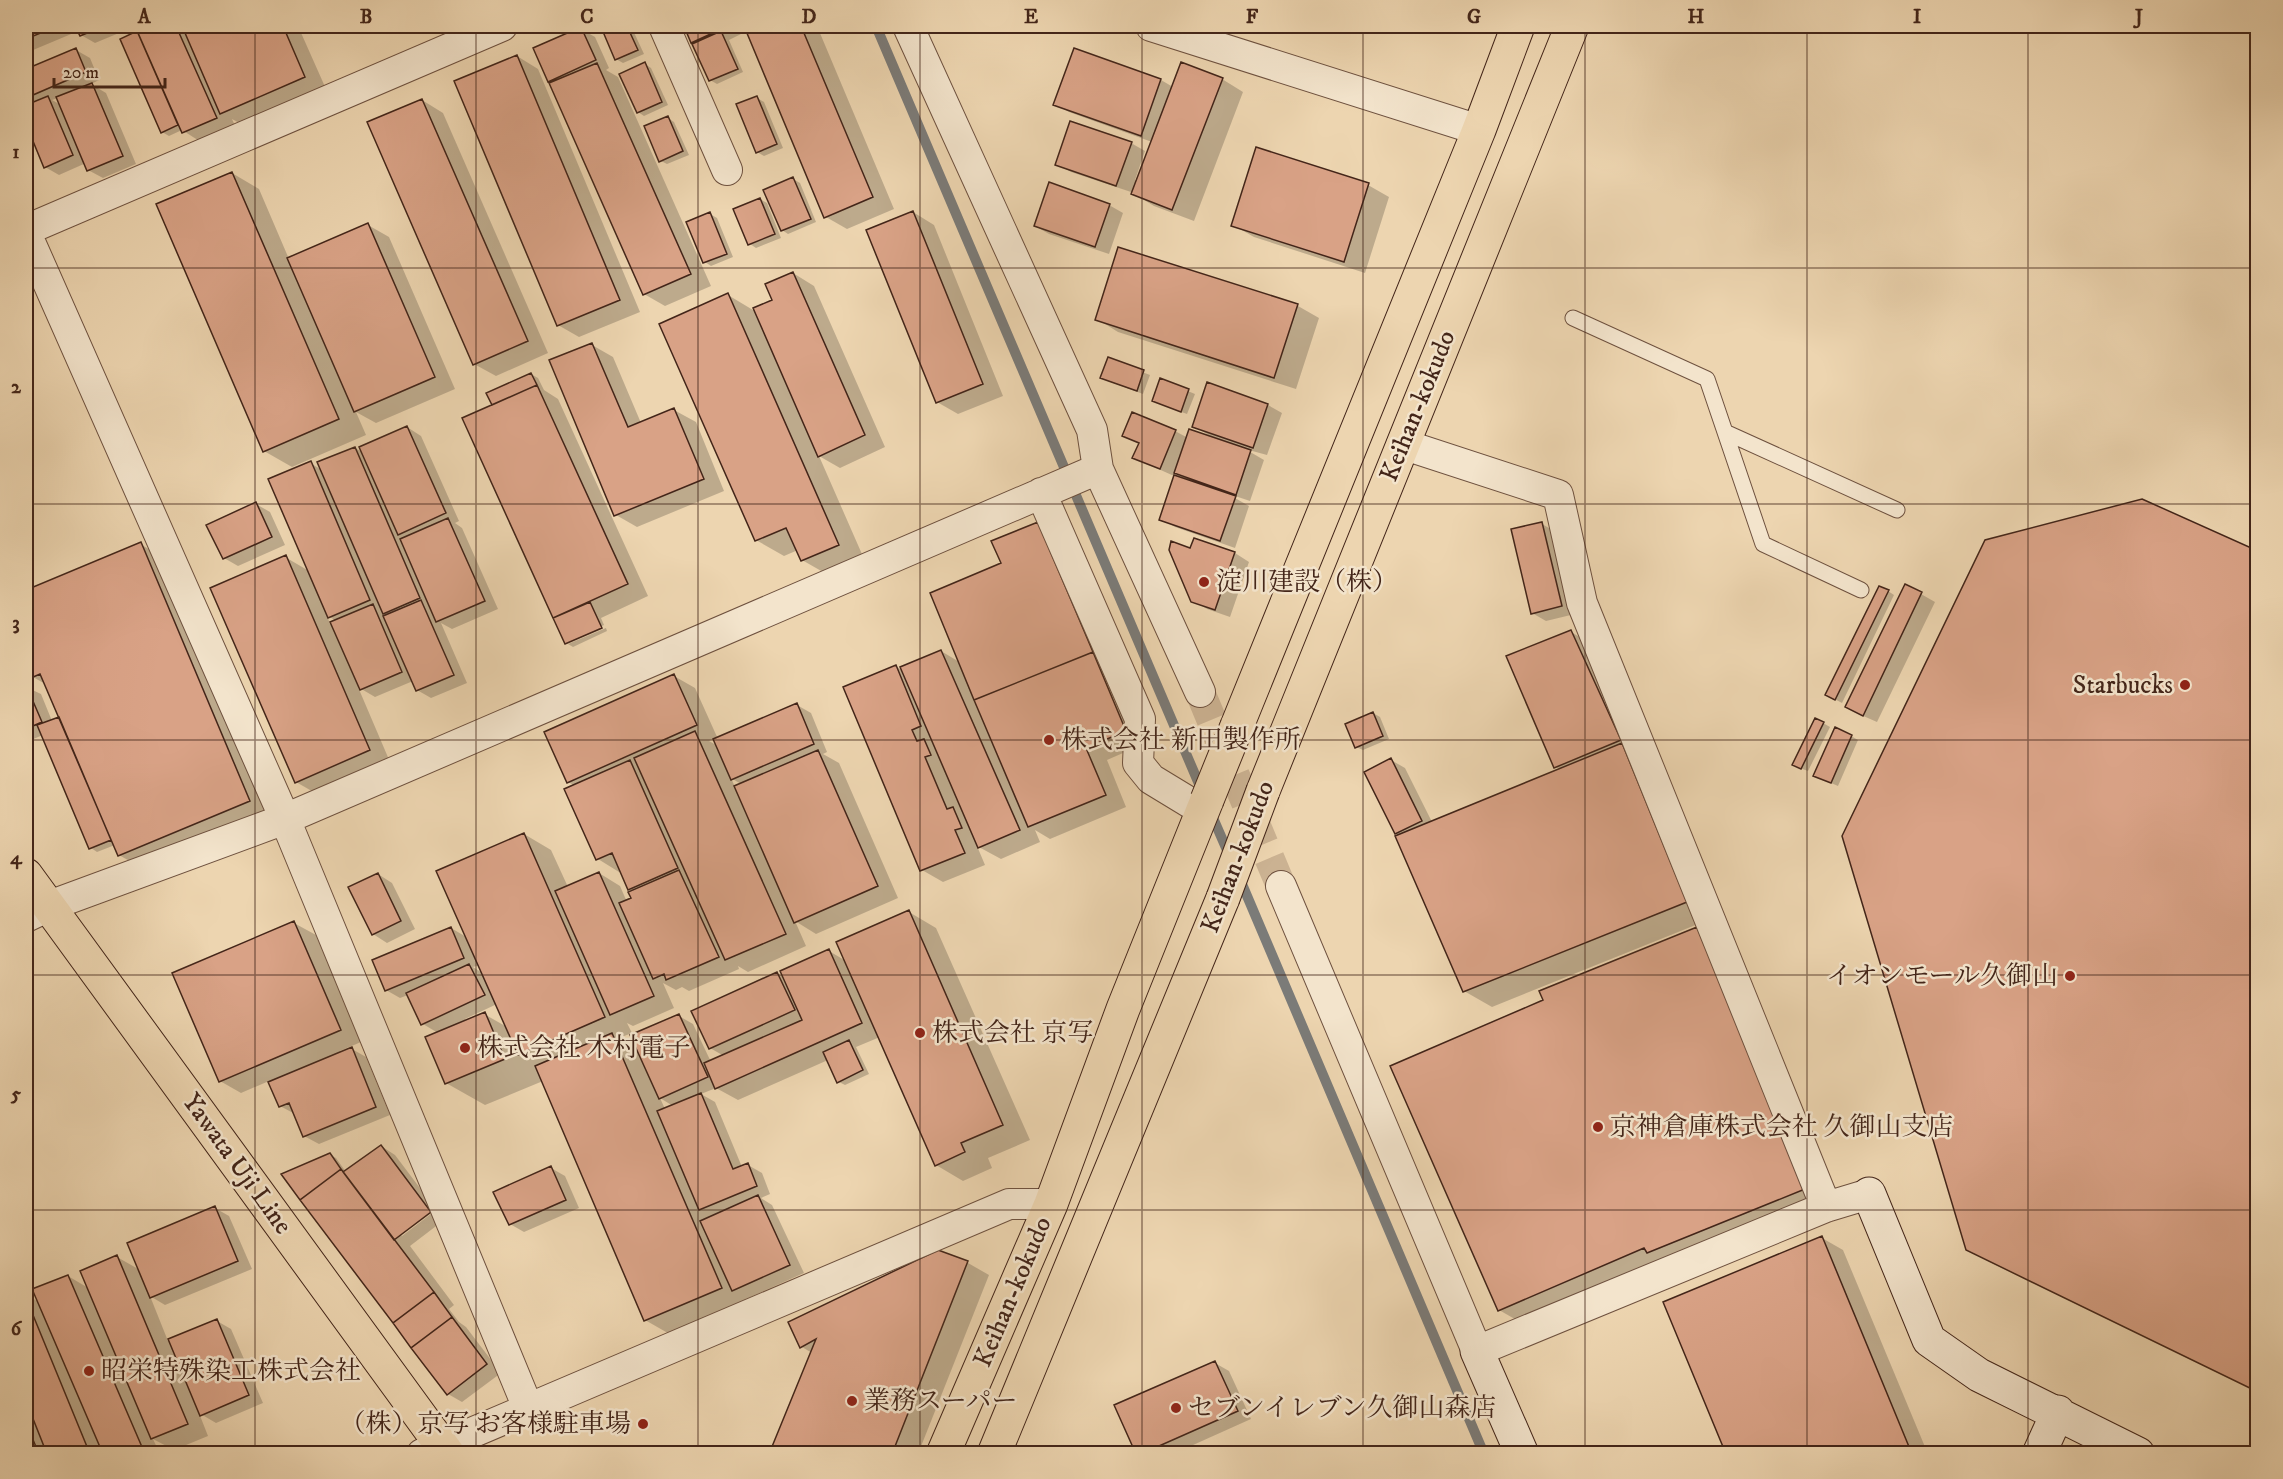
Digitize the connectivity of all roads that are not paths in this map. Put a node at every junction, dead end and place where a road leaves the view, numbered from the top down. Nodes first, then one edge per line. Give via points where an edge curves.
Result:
1 (502, 26) edge
2 (664, 26) edge
3 (908, 26) edge
4 (1151, 26) edge
5 (1518, 26) edge
6 (1572, 26) edge
7 (1479, 130) junction
8 (727, 170) dead end
9 (26, 232) edge
10 (1573, 318) dead end
11 (1725, 432) junction
12 (1402, 444) junction
13 (1098, 469) junction
14 (1041, 493) junction
15 (1897, 510) dead end
16 (1861, 590) dead end
17 (1200, 692) tunnel mouth
18 (1205, 805) junction
19 (285, 819) junction
20 (26, 875) edge
21 (1281, 886) tunnel mouth
22 (37, 911) edge
23 (1869, 1194) joint
24 (1051, 1204) junction
25 (1826, 1206) junction
26 (1477, 1351) junction
27 (528, 1408) junction
28 (2058, 1412) junction
29 (438, 1451) edge
30 (944, 1454) edge
31 (994, 1454) edge
32 (1522, 1454) edge
33 (2039, 1454) edge
34 (2138, 1454) edge

1 - 9 street
2 - 8 street
3 - 13 street via 1092,430
4 - 7 street
5 - 7 main road, Keihan-kokudo
6 - 12 main road, Keihan-kokudo
7 - 18 main road, Keihan-kokudo, bridge
9 - 19 street
10 - 11 lane via 1707,379
11 - 15 lane
11 - 16 lane via 1763,544
12 - 25 street via 1558,495 1582,603
12 - 31 main road, Keihan-kokudo, bridge via 1223,898
13 - 14 street
13 - 17 street
14 - 18 street via 1140,718 1138,763 1150,779
14 - 19 street
18 - 24 main road, Keihan-kokudo via 1123,1009
19 - 22 street
19 - 27 street
20 - 22 main road, Yawata Uji Line
21 - 26 street
22 - 29 main road, Yawata Uji Line
23 - 25 street
23 - 28 street via 1929,1340 1979,1375
24 - 27 street via 1010,1204
24 - 30 main road, Keihan-kokudo
25 - 26 street
26 - 32 street
27 - 29 street
28 - 33 street
28 - 34 street

